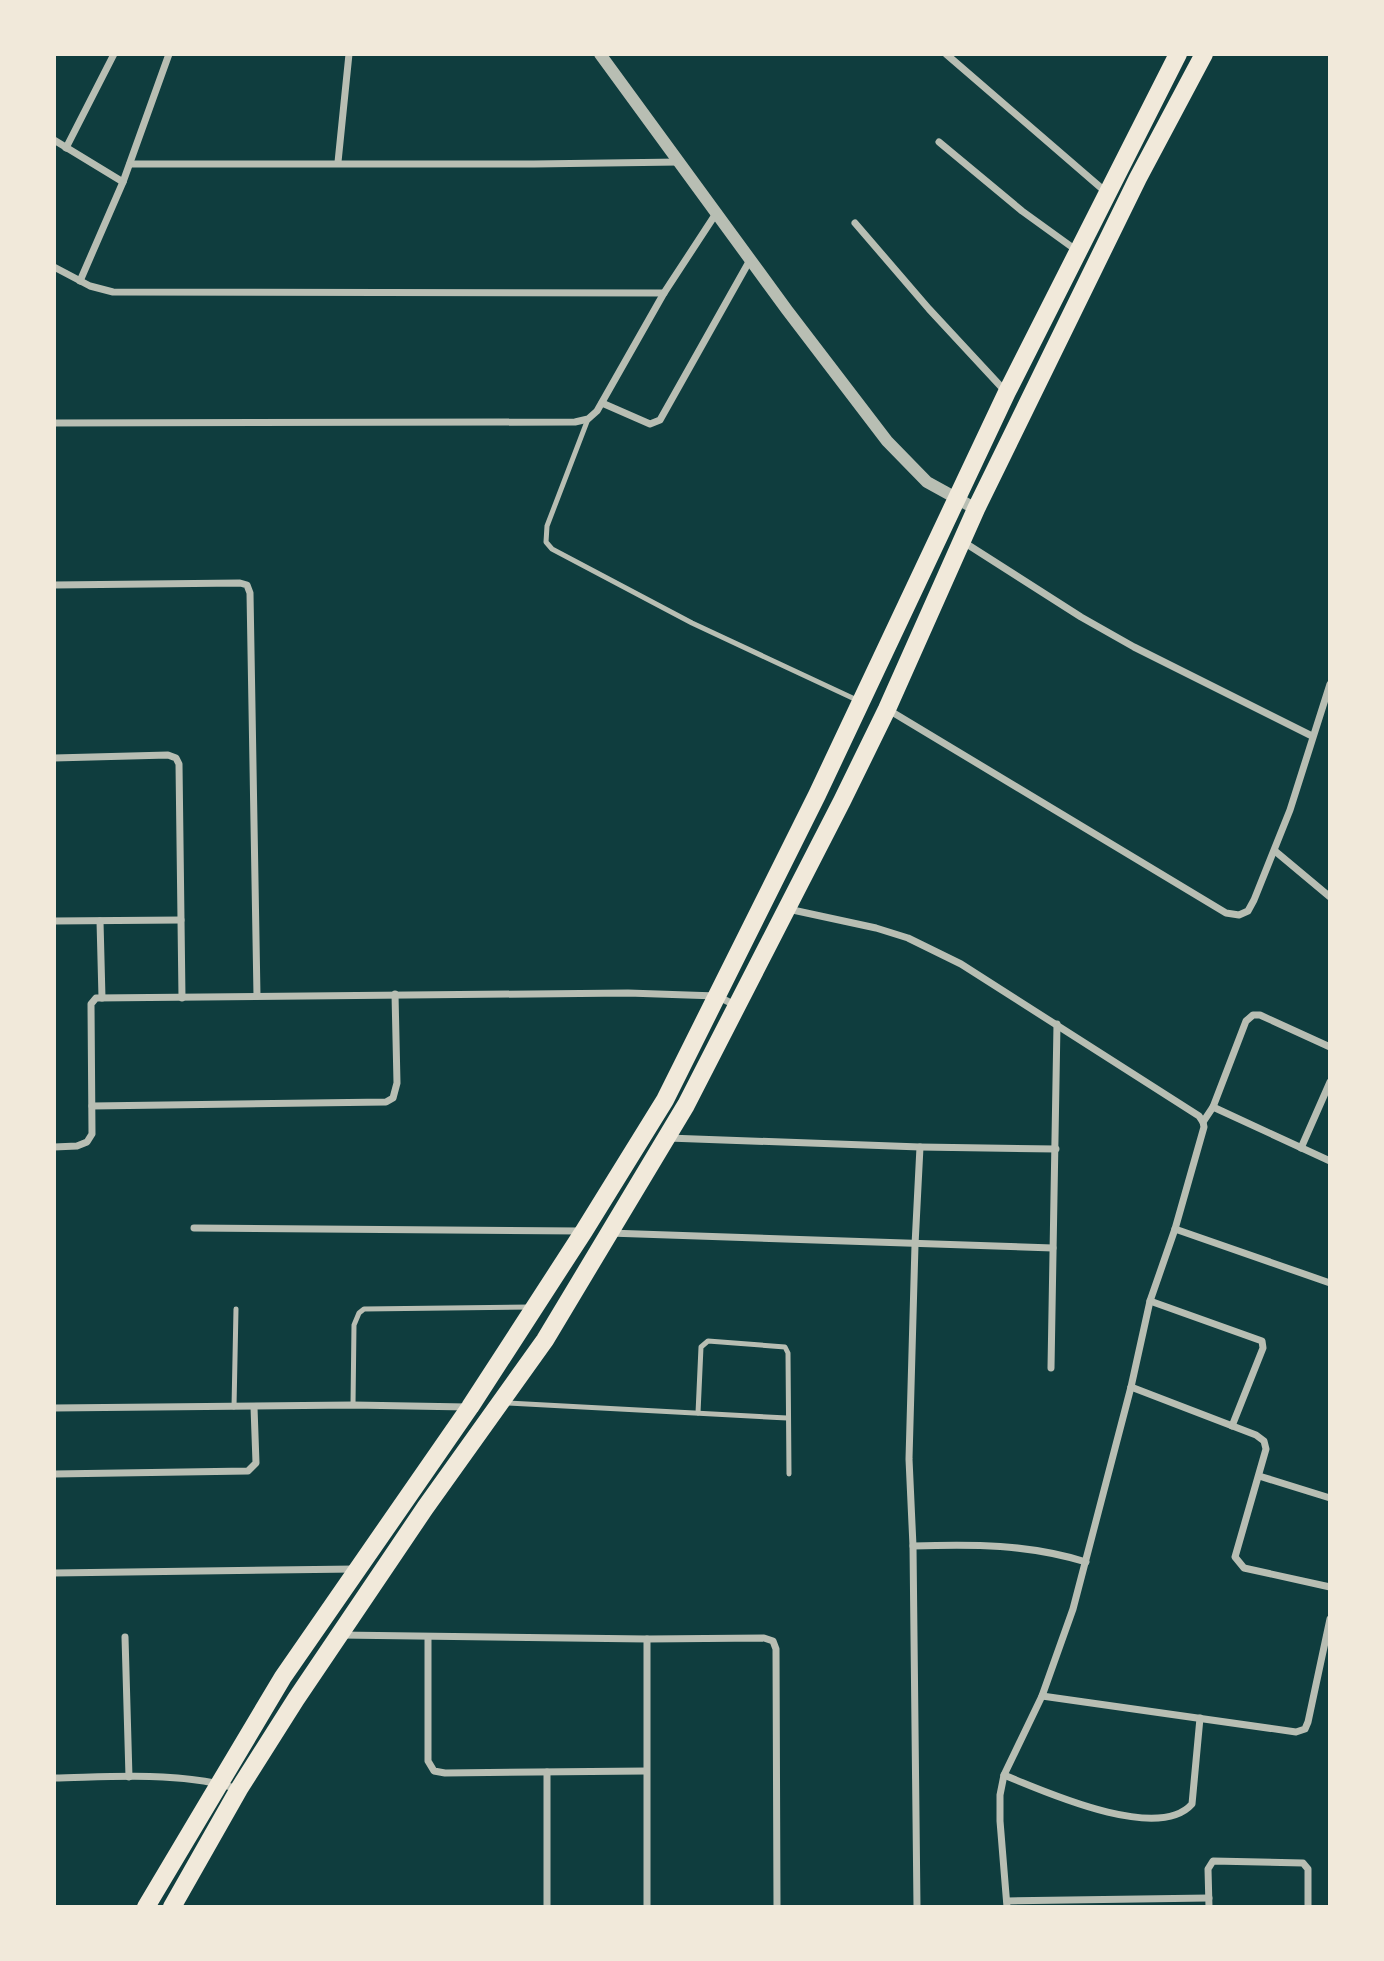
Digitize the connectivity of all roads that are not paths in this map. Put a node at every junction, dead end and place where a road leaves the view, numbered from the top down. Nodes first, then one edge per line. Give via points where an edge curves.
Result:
1 (114, 54) edge
2 (169, 54) edge
3 (349, 54) edge
4 (600, 54) edge
5 (946, 54) edge
6 (1178, 54) edge
7 (1204, 54) edge
8 (54, 140) edge
9 (939, 142) dead end
10 (66, 148) junction
11 (338, 162) junction
12 (680, 162) junction
13 (130, 163) junction
14 (123, 182) junction
15 (1107, 193) junction
16 (717, 212) junction
17 (855, 223) dead end
18 (1078, 251) junction
19 (750, 259) junction
20 (54, 267) edge
21 (80, 281) junction
22 (664, 293) junction
23 (1007, 392) junction
24 (602, 403) junction
25 (588, 419) junction
26 (54, 424) edge
27 (957, 499) junction
28 (976, 509) junction
29 (961, 540) junction
30 (54, 585) edge
31 (1330, 684) edge
32 (861, 702) junction
33 (887, 709) junction
34 (1312, 736) junction
35 (54, 758) edge
36 (1275, 851) junction
37 (1330, 897) edge
38 (787, 909) junction
39 (181, 920) junction
40 (54, 921) edge
41 (100, 921) junction
42 (395, 994) junction
43 (257, 996) junction
44 (717, 996) junction
45 (102, 998) junction
46 (182, 998) junction
47 (737, 1006) junction
48 (1057, 1024) junction
49 (1330, 1046) edge
50 (1330, 1082) edge
51 (92, 1105) junction
52 (1213, 1107) junction
53 (1203, 1122) junction
54 (666, 1138) junction
55 (54, 1147) edge
56 (920, 1147) junction
57 (1301, 1148) junction
58 (1056, 1149) junction
59 (1330, 1161) edge
60 (194, 1228) dead end
61 (1175, 1229) junction
62 (584, 1231) junction
63 (609, 1233) junction
64 (915, 1245) junction
65 (1053, 1248) junction
66 (1330, 1283) edge
67 (1150, 1301) junction
68 (534, 1307) junction
69 (236, 1309) dead end
70 (1051, 1368) dead end
71 (1131, 1387) junction
72 (500, 1403) junction
73 (353, 1405) junction
74 (234, 1407) junction
75 (254, 1407) junction
76 (470, 1407) junction
77 (54, 1408) edge
78 (698, 1413) junction
79 (787, 1418) junction
80 (1232, 1426) junction
81 (54, 1474) edge
82 (789, 1474) dead end
83 (1259, 1476) junction
84 (1330, 1498) edge
85 (913, 1546) junction
86 (1086, 1562) junction
87 (358, 1569) junction
88 (54, 1573) edge
89 (1330, 1587) edge
90 (1330, 1619) edge
91 (340, 1635) junction
92 (125, 1637) dead end
93 (428, 1637) junction
94 (647, 1639) junction
95 (1042, 1696) junction
96 (1200, 1718) junction
97 (646, 1770) junction
98 (547, 1772) junction
99 (1004, 1775) junction
100 (54, 1777) edge
101 (128, 1777) junction
102 (220, 1783) junction
103 (239, 1789) junction
104 (1209, 1902) edge
105 (1111, 1903) edge
106 (1007, 1904) edge
107 (146, 1907) edge
108 (172, 1907) edge
109 (547, 1907) edge
110 (647, 1907) edge
111 (777, 1907) edge
112 (916, 1907) edge
113 (1308, 1907) edge

1 - 10 street
2 - 13 street
3 - 11 street
4 - 12 street
5 - 15 street
6 - 15 highway
7 - 28 highway
8 - 10 street
9 - 18 street
10 - 14 street
11 - 12 street
11 - 13 street
12 - 16 street
13 - 14 street
14 - 21 street
15 - 18 highway
16 - 19 street
16 - 22 street
17 - 23 street
18 - 23 highway
19 - 24 street via 660,420 650,424
19 - 27 street via 887,442 922,477
20 - 21 street
21 - 22 street via 113,292
22 - 24 street
23 - 27 highway
24 - 25 street
25 - 26 street
25 - 32 lane via 547,526 546,542 552,549 692,623
27 - 28 street
27 - 32 highway
28 - 29 highway
29 - 33 highway
29 - 34 street via 1134,647
30 - 43 street via 247,586
31 - 34 street
32 - 44 highway
33 - 36 street via 1226,913 1248,911
33 - 38 highway
34 - 36 street
35 - 39 street via 176,758
36 - 37 street
38 - 47 highway
38 - 48 street via 908,938 961,964
39 - 41 street
39 - 46 street
40 - 41 street
41 - 45 street
42 - 43 street
42 - 44 street
42 - 51 street via 397,1092 386,1102
43 - 46 street
44 - 47 street
44 - 62 highway via 665,1100
45 - 46 street
45 - 51 street via 91,1004
47 - 54 highway
48 - 53 street
48 - 58 street
49 - 52 street via 1253,1015 1246,1021
50 - 57 street
51 - 55 street via 92,1134 87,1142
52 - 53 street
52 - 57 street
53 - 61 street
54 - 56 street
54 - 63 highway
56 - 58 street
56 - 64 street
57 - 59 street
58 - 65 street
60 - 62 street
61 - 66 street
61 - 67 street
62 - 68 highway
63 - 64 street
63 - 72 highway via 545,1340
64 - 65 street
64 - 85 street via 909,1459
65 - 70 street
67 - 71 street
67 - 80 street via 1262,1340 1263,1348
68 - 73 lane via 364,1309 354,1325
68 - 76 highway
69 - 74 lane
71 - 80 street
71 - 86 street
72 - 78 lane
72 - 91 highway
73 - 75 street
73 - 76 street
74 - 75 street
74 - 77 street
75 - 81 street via 256,1463 248,1471
76 - 87 highway
78 - 79 lane
78 - 79 lane via 701,1347 708,1341 785,1347
79 - 82 lane
80 - 83 street via 1264,1441
83 - 84 street
83 - 89 street via 1235,1557 1238,1563
85 - 86 street via 1023,1547
85 - 112 street
86 - 95 street
87 - 88 street
87 - 102 highway via 283,1677
90 - 96 street via 1305,1729 1296,1732
91 - 93 street
91 - 103 highway
92 - 101 street
93 - 94 street
93 - 98 street via 428,1761 434,1770
94 - 97 street
94 - 111 street via 764,1638 776,1649
95 - 96 street
95 - 99 street
96 - 99 street via 1192,1804 1185,1812 1130,1816 1098,1810
97 - 98 street
97 - 110 street
98 - 109 street
99 - 106 street via 1000,1821
100 - 101 street
101 - 102 street
102 - 103 street
102 - 107 highway
103 - 108 highway
104 - 105 street
104 - 113 street via 1208,1869 1213,1861 1303,1863 1308,1869
105 - 106 street

